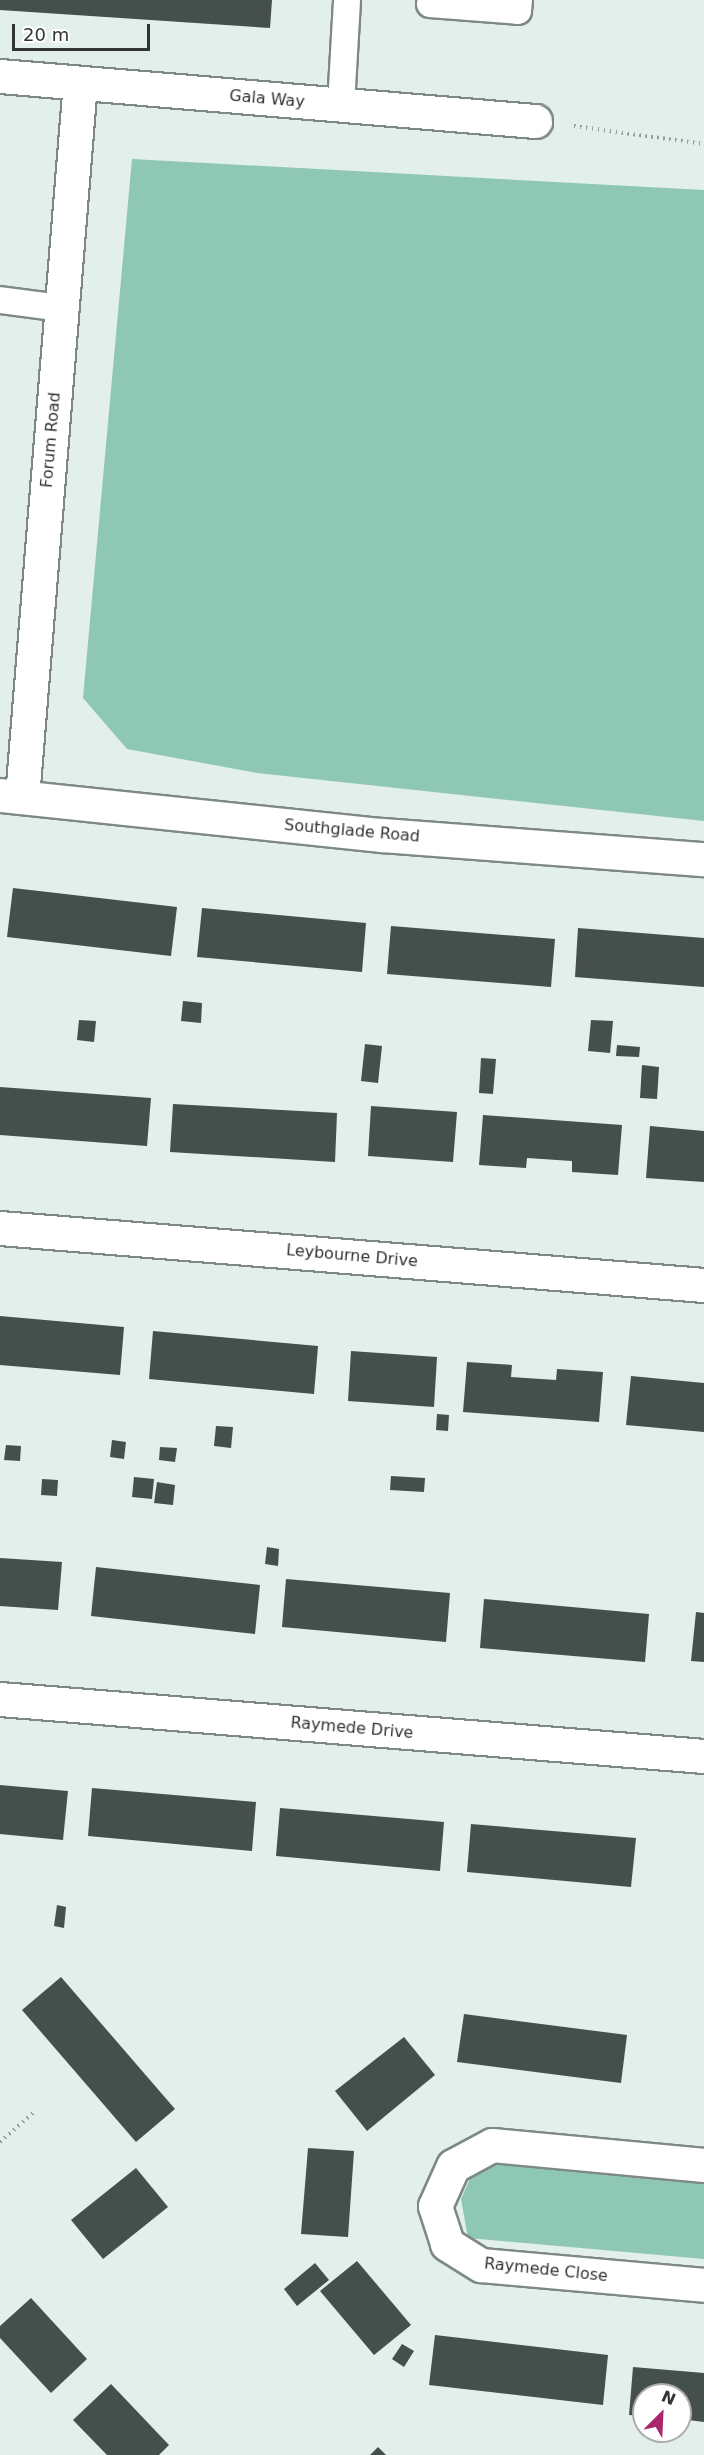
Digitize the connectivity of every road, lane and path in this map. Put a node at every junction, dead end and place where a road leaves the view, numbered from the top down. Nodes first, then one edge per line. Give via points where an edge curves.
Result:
1 (347, 0) edge
2 (519, 0) edge
3 (430, 4) dead end
4 (0, 76) edge
5 (80, 83) junction
6 (341, 105) junction
7 (535, 121) joint
8 (704, 144) edge
9 (0, 300) edge
10 (62, 308) junction
11 (11, 796) edge
12 (704, 859) edge
13 (0, 1227) edge
14 (704, 1285) edge
15 (0, 1699) edge
16 (704, 1756) edge
17 (33, 2113) dead end
18 (0, 2142) edge
19 (704, 2165) edge
20 (704, 2285) edge

1 - 6 lane
2 - 3 lane via 518,11
4 - 5 street, Gala Way
5 - 6 street, Gala Way
5 - 10 street, Forum Road
6 - 7 street, Gala Way
7 - 8 path
9 - 10 lane
10 - 11 street, Forum Road
11 - 12 street, Southglade Road via 382,835
13 - 14 street, Leybourne Drive
15 - 16 street, Raymede Drive
17 - 18 path
19 - 20 street, Raymede Close via 492,2145 453,2166 435,2206 447,2244 481,2265

